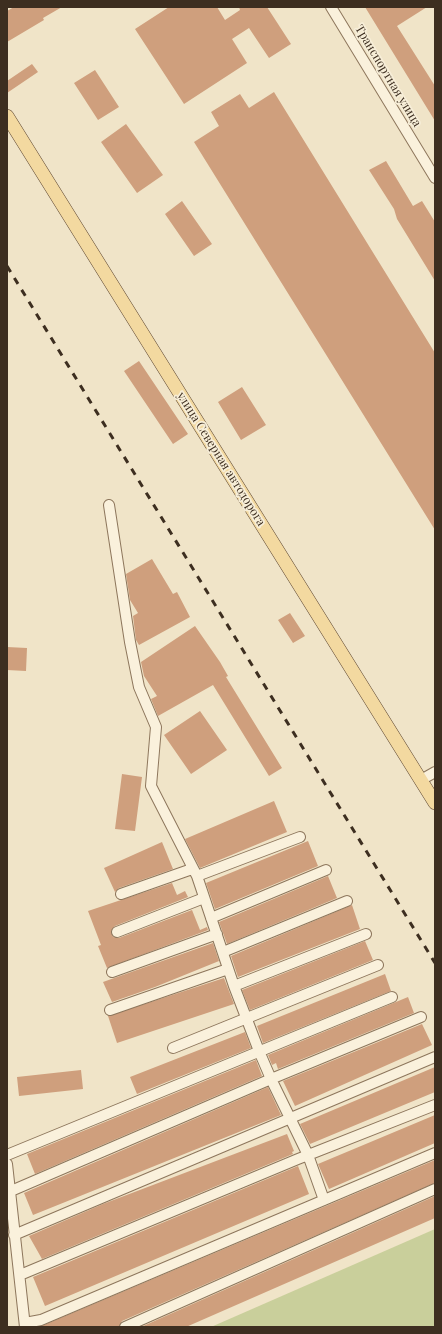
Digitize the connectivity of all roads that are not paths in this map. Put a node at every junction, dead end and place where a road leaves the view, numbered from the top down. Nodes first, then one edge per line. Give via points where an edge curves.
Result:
1 (331, 7) edge
2 (7, 116) edge
3 (435, 178) edge
4 (109, 505) dead end
5 (435, 772) edge
6 (421, 780) junction
7 (435, 803) edge
8 (300, 837) dead end
9 (326, 870) dead end
10 (195, 872) junction
11 (121, 894) dead end
12 (204, 898) junction
13 (347, 901) dead end
14 (211, 918) junction
15 (117, 932) dead end
16 (217, 934) junction
17 (366, 934) dead end
18 (223, 952) junction
19 (378, 965) dead end
20 (228, 969) junction
21 (112, 972) dead end
22 (234, 986) junction
23 (392, 997) dead end
24 (110, 1010) dead end
25 (421, 1017) dead end
26 (246, 1018) junction
27 (173, 1048) dead end
28 (259, 1051) junction
29 (435, 1057) edge
30 (271, 1079) junction
31 (435, 1105) edge
32 (290, 1117) junction
33 (435, 1153) edge
34 (7, 1155) edge
35 (308, 1155) junction
36 (7, 1164) edge
37 (435, 1189) edge
38 (11, 1191) junction
39 (324, 1200) junction
40 (14, 1235) junction
41 (20, 1275) junction
42 (26, 1326) edge
43 (125, 1327) edge

1 - 3 street, Транспортная улица
2 - 6 main road, улица Северная автодорога
4 - 10 street via 139,687 156,727 151,786
5 - 6 street
6 - 7 main road, улица Северная автодорога
8 - 10 street
9 - 14 street
10 - 11 street
10 - 12 street
12 - 14 street
12 - 15 street
13 - 18 street
14 - 16 street
16 - 18 street
16 - 21 street
17 - 22 street
18 - 20 street
19 - 26 street
20 - 22 street
20 - 24 street
22 - 26 street
23 - 28 street
25 - 30 street
26 - 27 street
26 - 28 street
28 - 30 street
28 - 34 street
29 - 32 street
30 - 32 street
30 - 38 street
31 - 35 street
32 - 35 street
32 - 40 street
33 - 39 street
35 - 39 street
35 - 41 street
36 - 38 street
37 - 43 street
38 - 40 street
39 - 42 street
40 - 41 street
41 - 42 street

